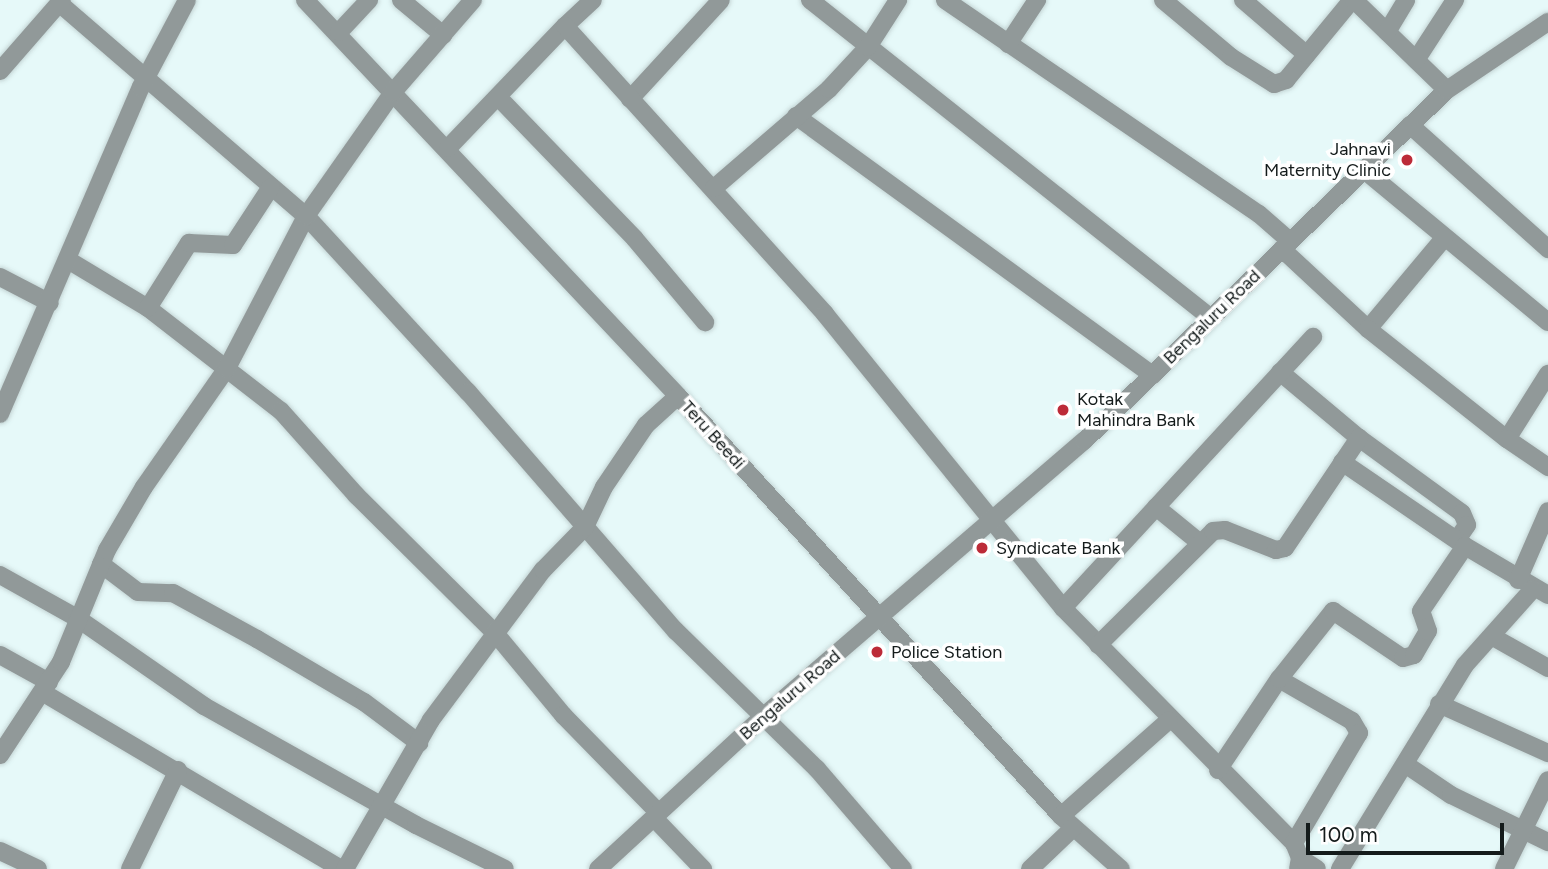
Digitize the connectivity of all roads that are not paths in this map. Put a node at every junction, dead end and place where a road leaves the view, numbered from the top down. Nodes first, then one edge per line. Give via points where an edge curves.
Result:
1 (187, 0) edge
2 (305, 0) edge
3 (369, 0) edge
4 (401, 0) edge
5 (473, 0) edge
6 (593, 0) edge
7 (721, 0) edge
8 (810, 0) edge
9 (898, 0) edge
10 (945, 0) edge
11 (1037, 0) edge
12 (1163, 0) edge
13 (1242, 0) edge
14 (1353, 0) edge
15 (1406, 0) edge
16 (1455, 0) edge
17 (61, 1) edge
18 (1548, 22) edge
19 (565, 26) junction
20 (339, 32) junction
21 (1387, 32) junction
22 (443, 35) junction
23 (1008, 44) junction
24 (868, 47) junction
25 (1307, 55) junction
26 (1416, 60) junction
27 (0, 71) edge
28 (146, 77) junction
29 (1447, 90) junction
30 (393, 92) junction
31 (499, 99) junction
32 (630, 99) junction
33 (796, 116) junction
34 (1410, 125) junction
35 (448, 148) junction
36 (1363, 169) junction
37 (271, 187) junction
38 (714, 188) junction
39 (306, 216) junction
40 (1444, 238) junction
41 (1286, 245) junction
42 (1548, 249) edge
43 (68, 260) junction
44 (0, 277) edge
45 (50, 303) junction
46 (148, 308) junction
47 (1546, 314) edge
48 (1211, 318) junction
49 (705, 322) dead end
50 (1368, 329) junction
51 (1313, 337) dead end
52 (227, 368) junction
53 (1280, 372) junction
54 (1548, 374) edge
55 (1153, 375) junction
56 (678, 396) junction
57 (3, 402) edge
58 (1359, 438) junction
59 (1507, 439) junction
60 (1342, 462) junction
61 (1548, 467) edge
62 (1156, 507) junction
63 (1547, 516) edge
64 (991, 520) junction
65 (586, 527) junction
66 (1199, 542) junction
67 (1461, 543) junction
68 (101, 564) junction
69 (0, 575) edge
70 (1533, 588) edge
71 (1063, 608) junction
72 (78, 618) junction
73 (879, 618) junction
74 (495, 633) junction
75 (1493, 637) junction
76 (1098, 645) junction
77 (0, 655) edge
78 (1548, 668) edge
79 (1279, 679) junction
80 (45, 687) junction
81 (1439, 704) junction
82 (764, 716) junction
83 (1169, 720) junction
84 (7, 729) edge
85 (419, 743) junction
86 (1548, 753) edge
87 (0, 755) edge
88 (1405, 764) junction
89 (178, 769) junction
90 (1218, 770) junction
91 (1548, 780) edge
92 (383, 804) junction
93 (656, 815) junction
94 (1067, 822) junction
95 (1523, 831) junction
96 (1548, 842) edge
97 (0, 851) edge
98 (1297, 857) edge
99 (1110, 865) edge
100 (35, 868) edge
101 (130, 869) edge
102 (343, 869) edge
103 (505, 869) edge
104 (598, 869) edge
105 (703, 869) edge
106 (903, 869) edge
107 (1030, 869) edge
108 (1317, 869) edge
109 (1340, 869) edge
110 (1504, 869) edge

1 - 28 street
2 - 20 street, Teru Beedi
3 - 20 street
4 - 22 street
5 - 22 street
6 - 19 street
7 - 32 street
8 - 24 street
9 - 24 street
10 - 23 street
11 - 23 street
12 - 25 street via 1266,82 1282,83
13 - 25 street
14 - 21 street
14 - 25 street
15 - 21 street
16 - 26 street
17 - 27 street
17 - 28 street
18 - 29 street, Bengaluru Road
19 - 31 street
19 - 32 street
20 - 30 street, Teru Beedi
21 - 26 street
22 - 30 street
23 - 41 street via 1259,214
24 - 33 street
24 - 48 street
26 - 29 street
28 - 37 street
28 - 43 street
29 - 34 street, Bengaluru Road
30 - 35 street, Teru Beedi
30 - 39 street
31 - 35 street
31 - 49 street via 635,239
32 - 38 street
33 - 38 street
33 - 55 street
34 - 36 street, Bengaluru Road
34 - 42 street
35 - 56 street, Teru Beedi
36 - 40 street
36 - 41 street, Bengaluru Road
37 - 39 street
37 - 46 street via 233,245 189,243
38 - 64 street via 825,314
39 - 52 street
39 - 65 street
40 - 47 street
40 - 50 street
41 - 48 street, Bengaluru Road
41 - 50 street
43 - 45 street
43 - 46 street
44 - 45 street
45 - 57 street
46 - 52 street
48 - 55 street, Bengaluru Road
50 - 59 street
51 - 53 street
52 - 68 street via 144,487
52 - 74 street via 281,411 356,495
53 - 58 street
53 - 62 street
54 - 59 street
55 - 64 street, Bengaluru Road
56 - 65 street via 625,454
56 - 73 street, Teru Beedi
58 - 60 street
58 - 67 street via 1462,513 1467,525
59 - 61 street
60 - 66 street via 1285,548 1276,550 1219,529
60 - 67 street
62 - 66 street
62 - 71 street
63 - 70 street
64 - 71 street
64 - 73 street, Bengaluru Road
65 - 74 street via 543,570
65 - 82 street via 676,631
66 - 76 street
67 - 70 street
67 - 79 street via 1421,611 1428,631 1414,655 1403,658 1333,611
68 - 72 street
68 - 85 street via 138,592 173,593 291,658
69 - 72 street
70 - 75 street
71 - 76 street
72 - 80 street
72 - 92 street via 204,706
73 - 82 street, Bengaluru Road
73 - 94 street, Teru Beedi
74 - 85 street
74 - 93 street
75 - 78 street
75 - 81 street via 1465,665
76 - 83 street
77 - 80 street
79 - 90 street
79 - 98 street via 1352,721 1359,733
80 - 84 street
80 - 89 street
81 - 86 street
81 - 88 street
82 - 93 street, Bengaluru Road
82 - 106 street
83 - 90 street
83 - 94 street
84 - 87 street
85 - 92 street
88 - 95 street via 1451,795
88 - 109 street
89 - 101 street
89 - 102 street
90 - 98 street
91 - 95 street
92 - 102 street
92 - 103 street
93 - 104 street, Bengaluru Road
93 - 105 street
94 - 99 street, Teru Beedi
94 - 107 street
95 - 96 street
95 - 110 street
97 - 100 street
98 - 108 street

